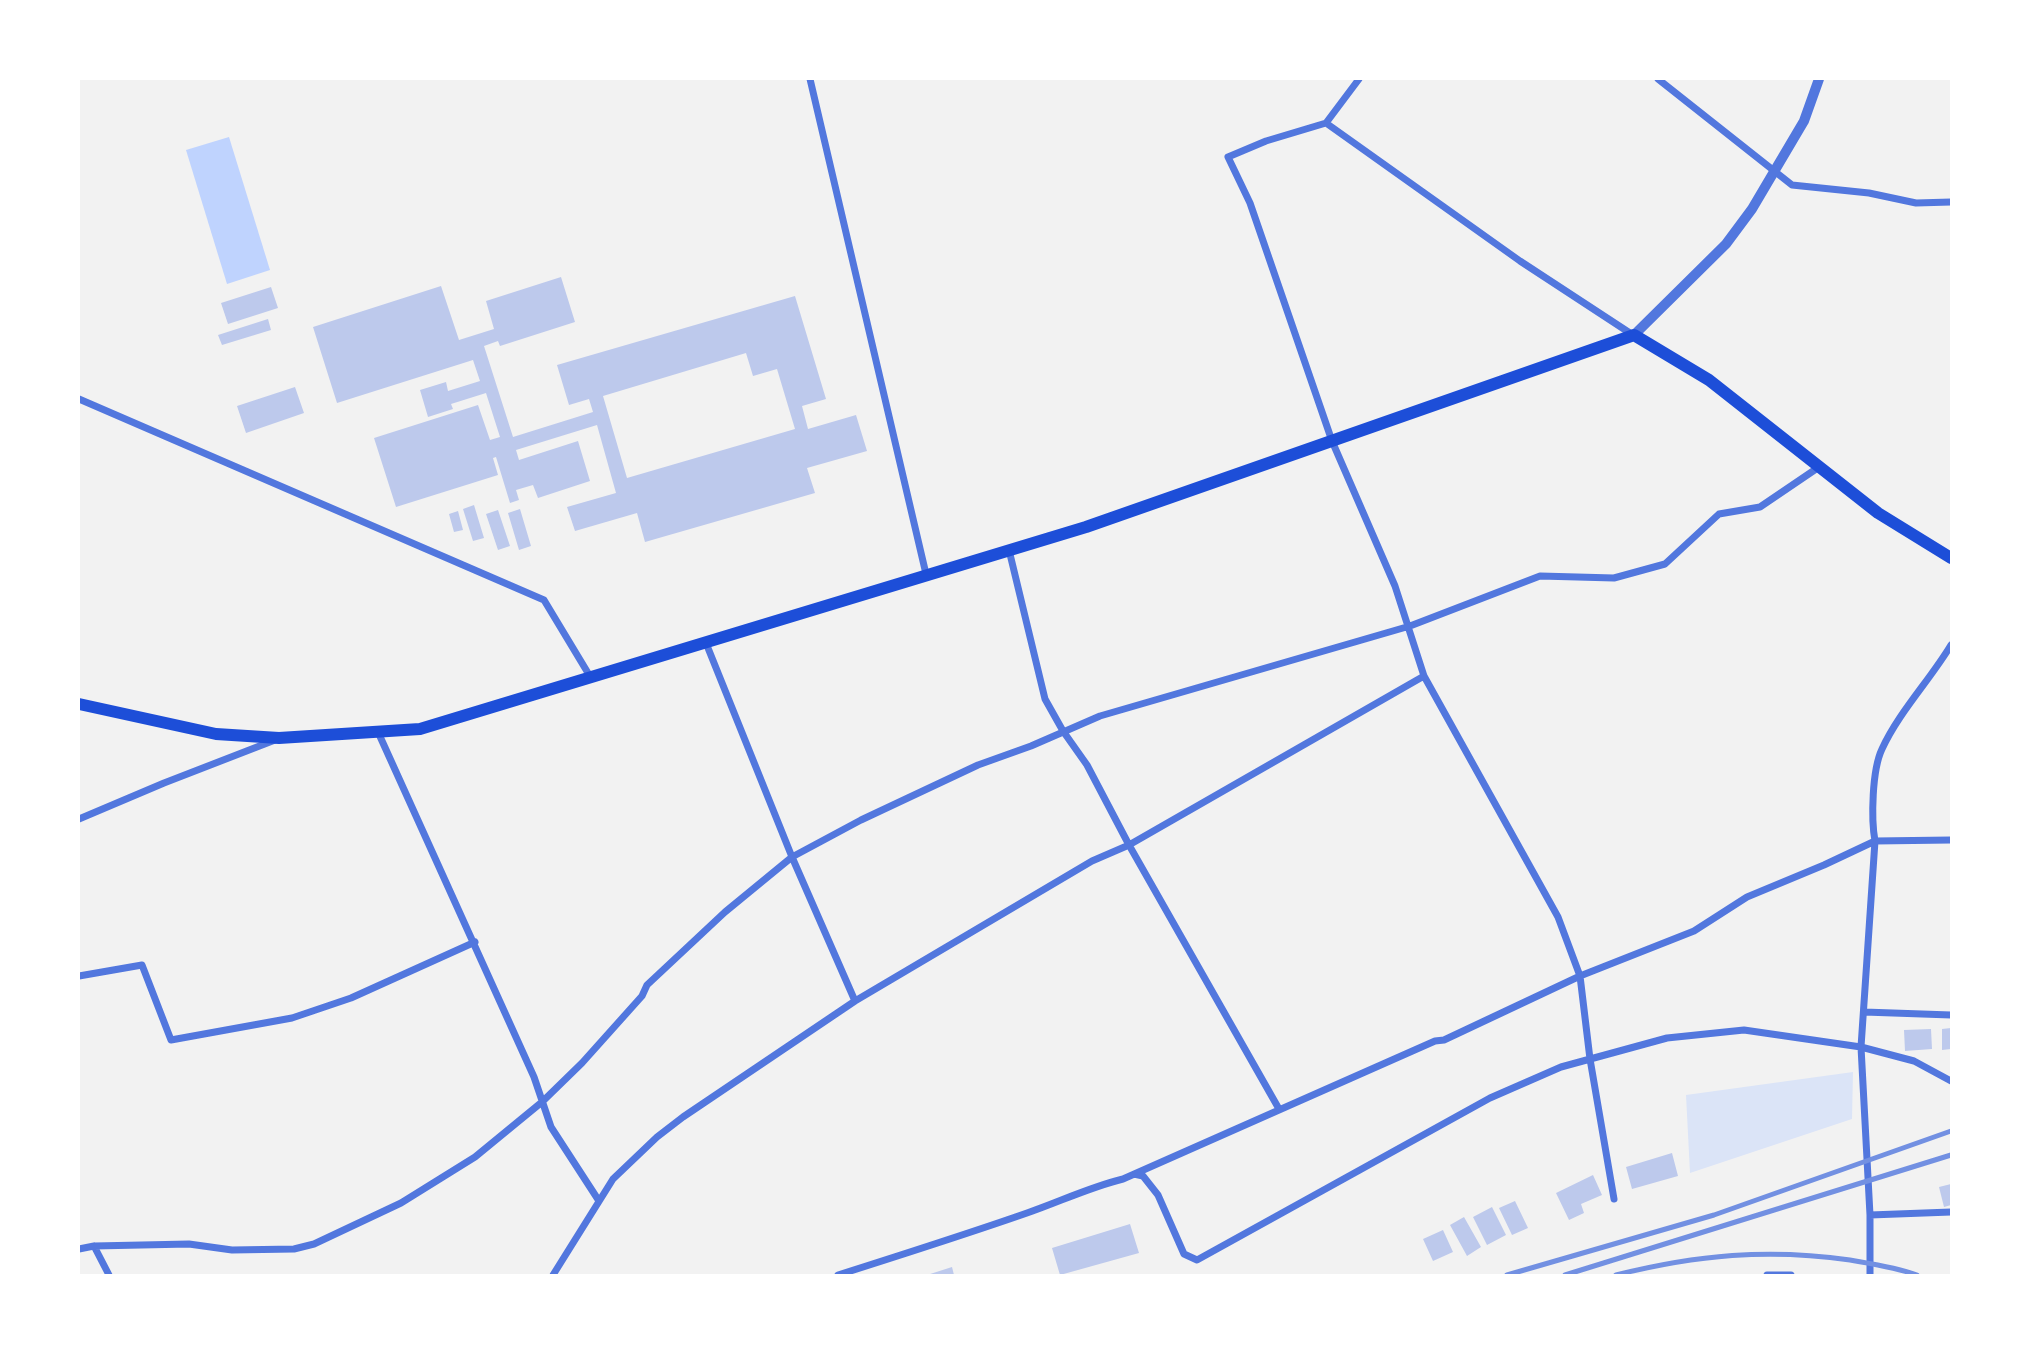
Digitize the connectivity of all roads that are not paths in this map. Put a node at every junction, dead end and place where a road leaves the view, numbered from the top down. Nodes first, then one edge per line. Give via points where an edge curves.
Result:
1 (810, 79) edge
2 (1359, 79) edge
3 (1658, 79) edge
4 (1819, 79) edge
5 (1326, 123) junction
6 (1775, 170) junction
7 (1951, 202) edge
8 (1634, 335) junction
9 (79, 399) edge
10 (1332, 441) junction
11 (1819, 467) junction
12 (1009, 549) junction
13 (1951, 558) edge
14 (926, 574) junction
15 (1410, 626) junction
16 (706, 643) junction
17 (1951, 645) edge
18 (1424, 676) junction
19 (591, 678) junction
20 (79, 704) edge
21 (1063, 731) junction
22 (378, 732) junction
23 (279, 738) junction
24 (79, 819) edge
25 (1951, 840) edge
26 (1875, 841) junction
27 (1129, 845) junction
28 (792, 858) junction
29 (475, 942) junction
30 (1580, 975) junction
31 (79, 976) edge
32 (855, 1001) junction
33 (1864, 1012) junction
34 (1951, 1015) edge
35 (1861, 1046) junction
36 (1590, 1059) junction
37 (1951, 1081) edge
38 (542, 1102) junction
39 (1279, 1108) junction
40 (1134, 1174) junction
41 (1614, 1199) dead end
42 (599, 1201) junction
43 (1951, 1212) edge
44 (1870, 1216) junction
45 (94, 1245) junction
46 (79, 1249) edge
47 (109, 1275) edge
48 (553, 1275) edge
49 (838, 1275) edge
50 (1768, 1275) edge
51 (1791, 1275) edge
52 (1870, 1275) edge

1 - 14 street
2 - 5 street
3 - 6 street
4 - 6 street via 1804,121
5 - 8 street via 1520,261
5 - 10 street via 1227,157 1250,203
6 - 7 street via 1792,185 1916,203
6 - 8 street via 1726,244
8 - 10 main road
8 - 11 main road via 1709,380
9 - 19 street via 544,600
10 - 12 main road via 1086,527
10 - 15 street
11 - 13 main road via 1878,513
11 - 15 street via 1760,507 1719,514 1665,564 1614,578 1540,576
12 - 14 main road
12 - 21 street via 1045,699
14 - 16 main road
15 - 18 street
15 - 21 street via 1100,716
16 - 19 main road
16 - 28 street
17 - 26 street via 1881,751 1871,821
18 - 27 street
18 - 30 street via 1558,918
19 - 22 main road via 420,729
20 - 23 main road via 216,734
21 - 27 street via 1087,765
21 - 28 street via 966,770
22 - 23 main road
22 - 29 street
23 - 24 street
25 - 26 street
26 - 30 street via 1747,897 1694,931
26 - 33 street
27 - 32 street via 1092,861
27 - 39 street
28 - 32 street
28 - 38 street via 725,912 647,985 582,1063
29 - 31 street via 351,998 292,1018 171,1040 142,965
29 - 38 street
30 - 36 street
30 - 39 street via 1444,1040
32 - 42 street via 657,1137 613,1179
33 - 34 street
33 - 35 street
35 - 36 street via 1744,1030 1667,1038
35 - 37 street via 1914,1061
35 - 44 street
36 - 40 street via 1490,1098 1197,1260 1184,1254 1158,1195 1143,1176
36 - 41 street
38 - 42 street via 551,1127
38 - 45 street via 464,1163 401,1203 314,1244 294,1249 232,1250 188,1244
39 - 40 street
40 - 49 street
42 - 48 street
43 - 44 street
44 - 52 street
45 - 46 street
45 - 47 street
50 - 51 street

